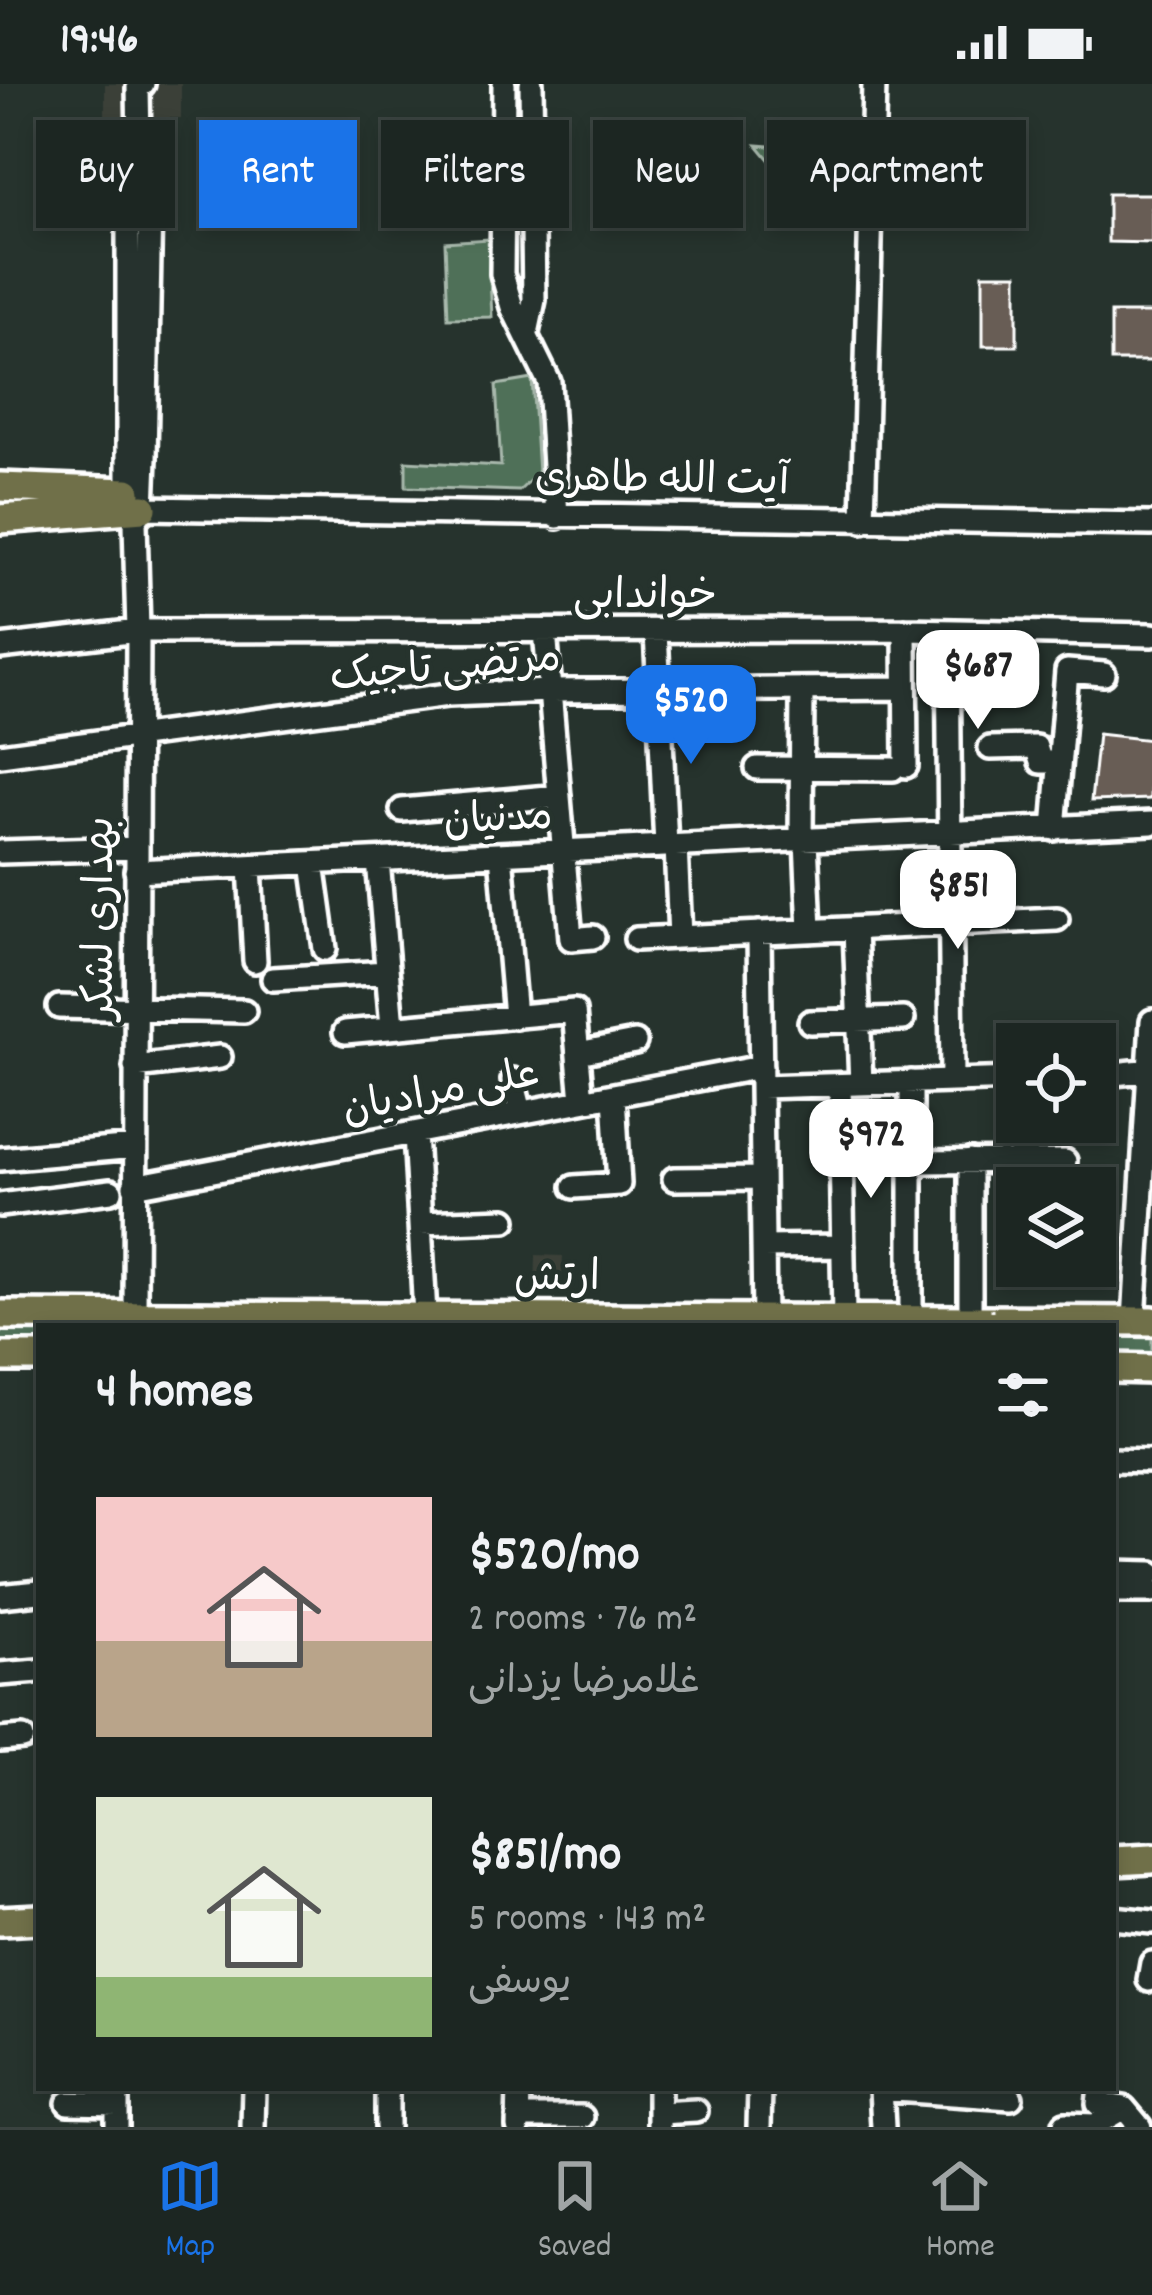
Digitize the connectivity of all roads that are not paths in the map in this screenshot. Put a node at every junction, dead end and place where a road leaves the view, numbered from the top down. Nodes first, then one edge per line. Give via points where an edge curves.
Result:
1 (504, 84) edge
2 (531, 84) edge
3 (874, 84) edge
4 (138, 86) edge
5 (527, 333) junction
6 (0, 487) edge
7 (135, 505) junction
8 (557, 517) junction
9 (0, 519) edge
10 (863, 521) junction
11 (1152, 524) edge
12 (905, 630) junction
13 (544, 631) junction
14 (656, 631) junction
15 (948, 631) junction
16 (138, 632) junction
17 (1152, 635) edge
18 (0, 647) edge
19 (1104, 674) dead end
20 (905, 688) junction
21 (802, 690) junction
22 (550, 691) junction
23 (659, 691) junction
24 (137, 740) junction
25 (990, 748) dead end
26 (0, 755) edge
27 (1059, 762) junction
28 (757, 768) dead end
29 (801, 768) junction
30 (559, 796) junction
31 (402, 811) dead end
32 (1152, 823) edge
33 (1054, 829) junction
34 (950, 834) junction
35 (804, 840) junction
36 (671, 846) junction
37 (564, 851) junction
38 (0, 852) edge
39 (502, 854) junction
40 (136, 860) junction
41 (377, 860) junction
42 (314, 863) junction
43 (250, 866) junction
44 (1057, 919) dead end
45 (951, 924) junction
46 (855, 929) junction
47 (810, 931) junction
48 (759, 934) junction
49 (593, 937) dead end
50 (680, 937) junction
51 (636, 939) dead end
52 (325, 949) dead end
53 (255, 962) dead end
54 (387, 972) junction
55 (273, 979) dead end
56 (59, 1007) dead end
57 (135, 1009) junction
58 (244, 1011) dead end
59 (515, 1016) junction
60 (903, 1019) dead end
61 (858, 1021) junction
62 (1152, 1021) edge
63 (810, 1022) dead end
64 (392, 1027) junction
65 (346, 1031) dead end
66 (635, 1042) dead end
67 (578, 1053) junction
68 (220, 1058) dead end
69 (135, 1067) junction
70 (1150, 1071) edge
71 (1116, 1074) edge
72 (761, 1077) junction
73 (513, 1080) dead end
74 (996, 1080) edge
75 (952, 1081) junction
76 (911, 1082) junction
77 (850, 1084) junction
78 (614, 1095) junction
79 (582, 1101) junction
80 (520, 1112) junction
81 (1149, 1116) edge
82 (416, 1132) junction
83 (135, 1147) junction
84 (0, 1159) edge
85 (1065, 1161) dead end
86 (911, 1162) junction
87 (970, 1162) junction
88 (762, 1178) junction
89 (674, 1179) dead end
90 (134, 1186) junction
91 (574, 1187) dead end
92 (111, 1191) dead end
93 (0, 1205) edge
94 (506, 1220) dead end
95 (420, 1223) junction
96 (1146, 1229) edge
97 (843, 1246) junction
98 (763, 1247) junction
99 (134, 1314) junction
100 (0, 1315) edge
101 (424, 1316) junction
102 (844, 1317) junction
103 (764, 1318) junction
104 (984, 1318) edge
105 (911, 1319) junction
106 (1143, 1321) edge
107 (0, 1357) edge
108 (36, 1357) edge
109 (1116, 1368) edge
110 (1152, 1369) edge
111 (1116, 1460) edge
112 (1152, 1461) edge
113 (1116, 1572) edge
114 (1152, 1573) edge
115 (1116, 1591) edge
116 (1152, 1591) edge
117 (36, 1592) edge
118 (0, 1596) edge
119 (36, 1671) edge
120 (0, 1674) edge
121 (23, 1738) dead end
122 (0, 1740) edge
123 (1152, 1859) edge
124 (1116, 1861) edge
125 (1116, 1918) edge
126 (36, 1919) edge
127 (0, 1922) edge
128 (1152, 1922) edge
129 (254, 2091) edge
130 (386, 2091) edge
131 (519, 2091) edge
132 (760, 2091) edge
133 (881, 2091) edge
134 (920, 2091) edge
135 (1100, 2091) edge
136 (117, 2096) edge
137 (1012, 2098) dead end
138 (68, 2103) dead end
139 (1124, 2108) junction
140 (696, 2111) dead end
141 (582, 2117) dead end
142 (659, 2120) edge
143 (518, 2122) edge
144 (1065, 2124) edge
145 (116, 2127) edge
146 (253, 2127) edge
147 (387, 2127) edge
148 (759, 2127) edge
149 (883, 2127) edge
150 (1140, 2127) edge

1 - 5 street via 502,274
2 - 5 street via 534,299
3 - 10 street
4 - 7 street, بهداری لشکر via 139,144 151,152
5 - 8 street via 548,382
6 - 7 main road
7 - 8 street, آیت الله طاهری
7 - 9 main road
7 - 16 street, بهداری لشکر
8 - 10 street, آیت الله طاهری
10 - 11 street, آیت الله طاهری
12 - 14 street, خواندابی
12 - 15 street, خواندابی
12 - 20 street
13 - 14 street, خواندابی
13 - 16 street, خواندابی
13 - 22 street
14 - 23 street
15 - 17 street, خواندابی
15 - 34 street
16 - 18 street, خواندابی
16 - 24 street, بهداری لشکر
19 - 27 street via 1067,671
20 - 21 street, مرتضی تاجیک
20 - 29 street via 899,767
21 - 23 street, مرتضی تاجیک
21 - 29 street
22 - 23 street, مرتضی تاجیک
22 - 24 street, مرتضی تاجیک via 448,695
22 - 30 street
23 - 36 street
24 - 26 street, مرتضی تاجیک
24 - 40 street, بهداری لشکر
25 - 27 street via 1036,747 1041,761
27 - 33 street
28 - 29 street
29 - 35 street
30 - 31 street
30 - 37 street
32 - 33 street, مدنیان
33 - 34 street, مدنیان
34 - 35 street, مدنیان
34 - 45 street
35 - 36 street, مدنیان
35 - 47 street
36 - 37 street, مدنیان
36 - 50 street
37 - 39 street, مدنیان
37 - 49 street via 571,939
38 - 40 street, مدنیان
39 - 41 street, مدنیان
39 - 59 street
40 - 43 street, مدنیان
40 - 57 street, بهداری لشکر
41 - 42 street, مدنیان
41 - 54 street
42 - 43 street, مدنیان
42 - 52 street
43 - 53 street
44 - 45 street
45 - 46 street
45 - 75 street
46 - 47 street
46 - 61 street
47 - 48 street
48 - 50 street
48 - 72 street
50 - 51 street
54 - 55 street
54 - 64 street
56 - 57 street
57 - 58 street
57 - 69 street, بهداری لشکر
59 - 64 street
59 - 67 street via 574,1011
60 - 61 street
61 - 63 street
61 - 77 street
62 - 70 street
64 - 65 street
66 - 67 street
67 - 79 street
68 - 69 street
69 - 83 street, بهداری لشکر
70 - 71 street
70 - 81 street
72 - 77 street, علی مرادیان
72 - 78 street, علی مرادیان
72 - 88 street
73 - 80 street
74 - 75 street, علی مرادیان
75 - 76 street, علی مرادیان
76 - 77 street, علی مرادیان
76 - 86 street
77 - 97 street
78 - 79 street, علی مرادیان
78 - 91 street via 619,1184
79 - 80 street, علی مرادیان
80 - 82 street, علی مرادیان
81 - 96 street
82 - 90 street, علی مرادیان
82 - 95 street
83 - 84 street
83 - 90 street, بهداری لشکر
85 - 87 street
86 - 87 street
86 - 105 street
87 - 104 street
88 - 89 street
88 - 98 street
90 - 99 street, بهداری لشکر
92 - 93 street
94 - 95 street
95 - 101 street
96 - 106 street
97 - 98 street
97 - 102 street
98 - 103 street
99 - 100 main road, ارتش
99 - 101 main road, ارتش
101 - 103 main road, ارتش
102 - 103 main road, ارتش
102 - 105 main road, ارتش
104 - 105 main road, ارتش
104 - 106 main road, ارتش
107 - 108 main road
109 - 110 main road
111 - 112 street
113 - 114 street
115 - 116 street
117 - 118 street
119 - 120 street
121 - 122 street
123 - 124 main road
125 - 128 street
126 - 127 main road
129 - 146 street
130 - 147 street
131 - 143 street
132 - 148 street
133 - 149 street
134 - 137 street
135 - 139 street via 1098,2104
136 - 138 street
136 - 145 street
139 - 144 street via 1095,2125
139 - 150 street
140 - 142 street
141 - 143 street

